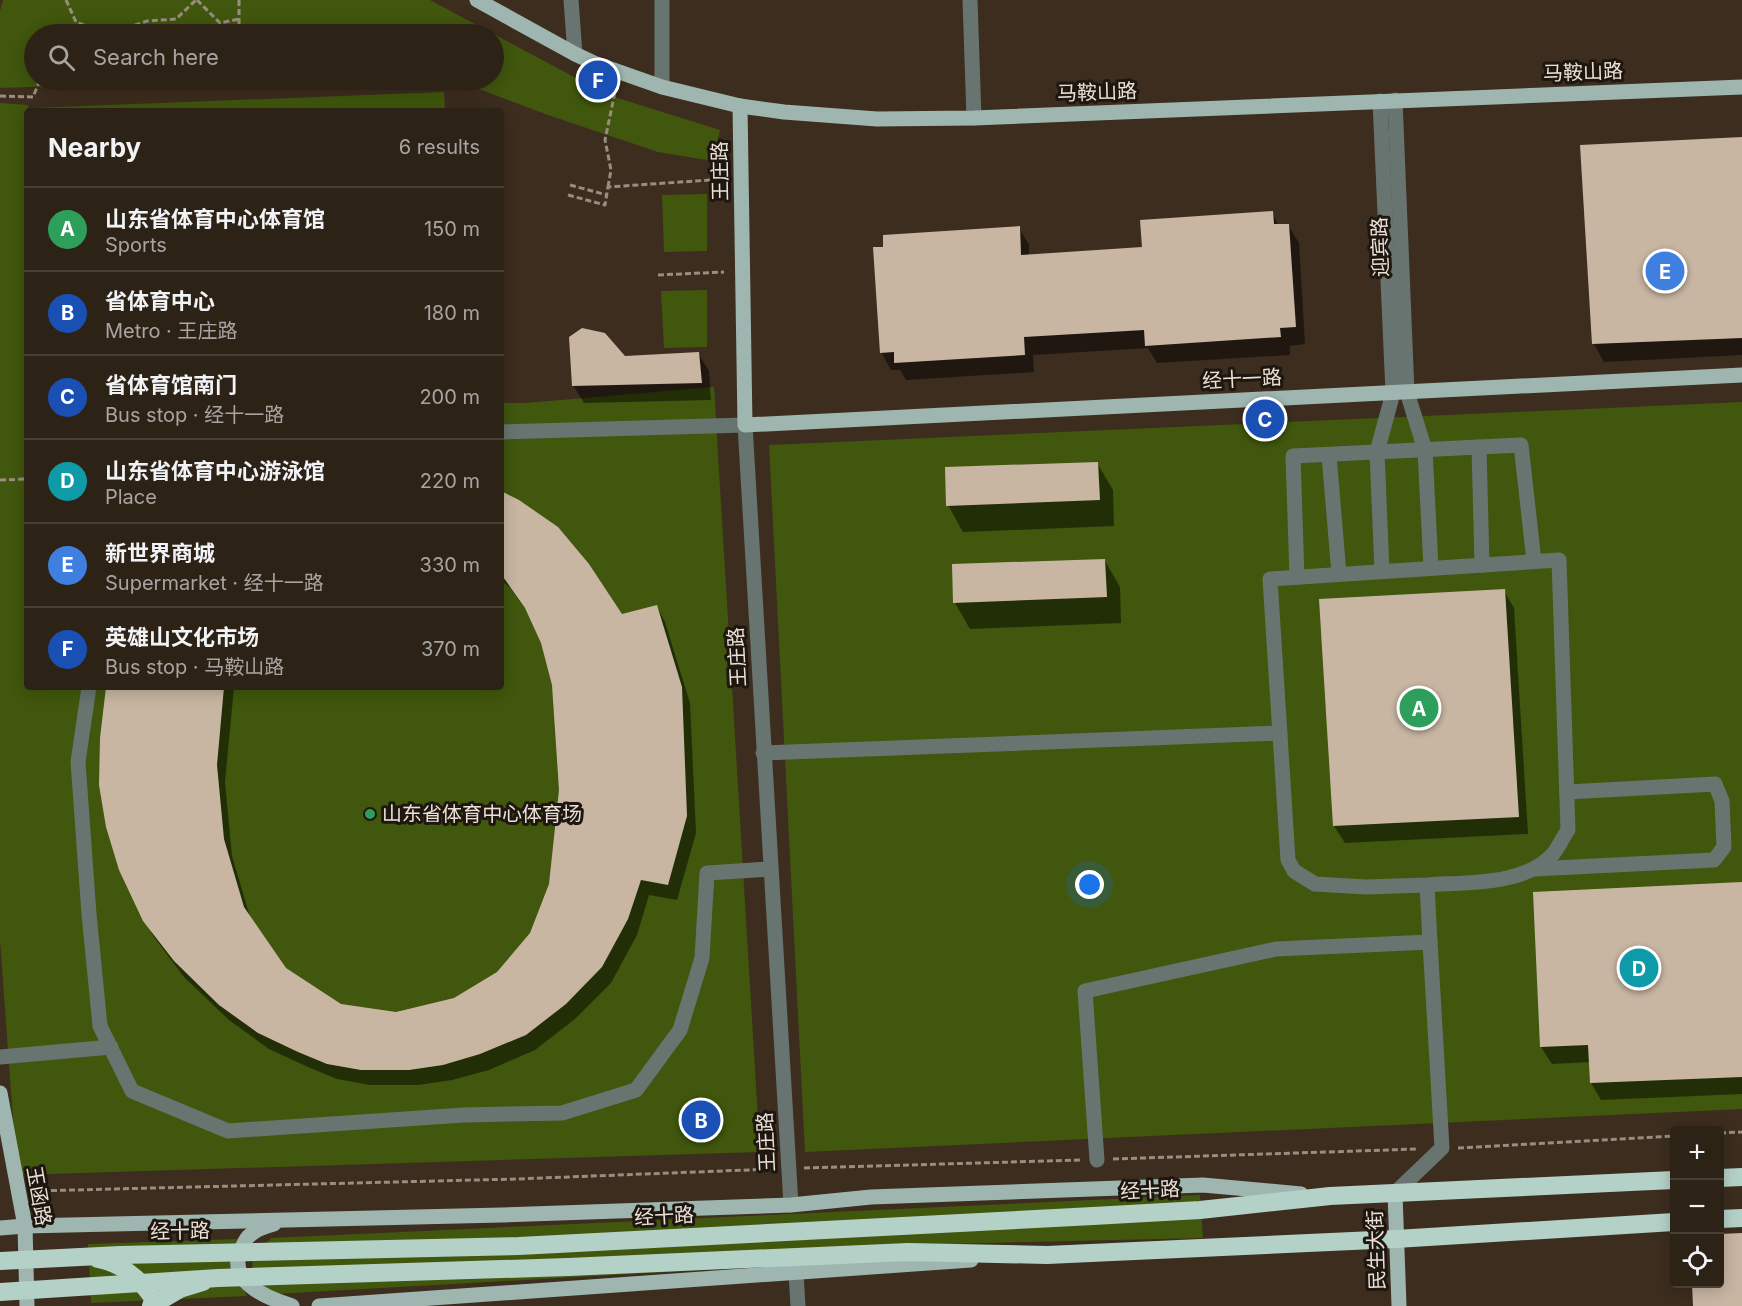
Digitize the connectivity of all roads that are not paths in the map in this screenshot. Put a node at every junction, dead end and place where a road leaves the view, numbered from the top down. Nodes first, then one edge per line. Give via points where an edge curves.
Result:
1 (477, 0) edge
2 (571, 0) edge
3 (662, 0) edge
4 (970, 0) edge
5 (575, 54) junction
6 (662, 87) junction
7 (1742, 87) edge
8 (1395, 100) junction
9 (1380, 101) junction
10 (740, 106) junction
11 (974, 118) junction
12 (1742, 375) edge
13 (1400, 392) junction
14 (745, 424) junction
15 (504, 432) edge
16 (1479, 447) junction
17 (1425, 450) junction
18 (1377, 452) junction
19 (1329, 454) junction
20 (1534, 561) junction
21 (1482, 565) junction
22 (1431, 568) junction
23 (1382, 572) junction
24 (1339, 574) junction
25 (1297, 577) junction
26 (89, 690) edge
27 (1280, 734) junction
28 (763, 753) junction
29 (1567, 792) junction
30 (770, 869) junction
31 (1534, 869) junction
32 (1427, 885) junction
33 (1430, 942) junction
34 (111, 1047) junction
35 (0, 1057) edge
36 (0, 1094) edge
37 (1096, 1160) road end
38 (1742, 1176) edge
39 (1724, 1178) edge
40 (1670, 1180) edge
41 (1395, 1193) junction
42 (1330, 1196) junction
43 (790, 1205) junction
44 (1742, 1218) edge
45 (1724, 1219) edge
46 (292, 1220) junction
47 (1670, 1222) edge
48 (25, 1226) junction
49 (0, 1228) edge
50 (1396, 1239) junction
51 (1047, 1255) junction
52 (75, 1257) junction
53 (0, 1261) edge
54 (796, 1273) junction
55 (218, 1278) junction
56 (0, 1292) edge
57 (345, 1305) edge
58 (27, 1306) edge
59 (151, 1306) edge
60 (158, 1306) edge
61 (292, 1306) edge
62 (319, 1306) edge
63 (798, 1306) edge
64 (1399, 1306) edge

1 - 5 main road, 马鞍山路
2 - 5 street
3 - 6 street
4 - 11 street
5 - 6 main road, 马鞍山路
6 - 10 main road, 马鞍山路
7 - 8 main road, 马鞍山路
8 - 9 main road, 马鞍山路
8 - 13 street, 迎宾路
9 - 11 main road, 马鞍山路
9 - 13 street, 迎宾路
10 - 11 main road, 马鞍山路 via 868,118
10 - 14 main road, 王庄路
12 - 13 main road, 经十一路
13 - 14 main road, 经十一路
13 - 17 street
13 - 18 street
14 - 15 street
14 - 28 street, 王庄路
16 - 17 street
16 - 20 street via 1521,445
16 - 21 street
17 - 18 street
17 - 22 street
18 - 19 street
18 - 23 street
19 - 24 street
19 - 25 street via 1293,456
20 - 21 street
20 - 29 street via 1559,560
21 - 22 street
22 - 23 street
23 - 24 street
24 - 25 street
25 - 27 street via 1270,579
26 - 34 street via 78,762 100,1026
27 - 28 street
27 - 32 street via 1288,860 1294,871 1315,884
28 - 30 street, 王庄路
29 - 31 street via 1568,830 1553,854
29 - 31 street via 1715,784 1722,801 1724,847 1714,860
30 - 34 street via 707,873 702,958 680,1030 636,1090 562,1113 464,1115 228,1131 132,1091
30 - 43 street, 王庄路
31 - 32 street via 1504,880
32 - 33 street
33 - 37 street via 1276,949 1085,991
33 - 41 street via 1442,1148
34 - 35 street
36 - 48 main road, 玉函路
38 - 39 highway
40 - 41 highway, 经十路
41 - 42 highway, 经十路
41 - 50 main road, 民生大街
42 - 43 main road, 经十路 via 1203,1185 872,1197
42 - 52 highway, 经十路, bridge via 1200,1210 519,1246
43 - 46 main road, 经十路
44 - 45 highway
46 - 48 main road, 经十路
46 - 61 main road via 248,1236 237,1258 239,1273 253,1289
47 - 50 highway
48 - 49 main road, 经十路
48 - 58 main road, 玉函路
50 - 51 highway
50 - 64 main road, 民生大街
51 - 54 main road
51 - 55 highway, bridge via 908,1252
52 - 53 highway, 经十路, bridge
52 - 60 highway, bridge via 102,1259 127,1270
54 - 57 main road
54 - 63 street
55 - 56 highway, bridge
55 - 59 highway, bridge via 180,1289
57 - 62 main road

